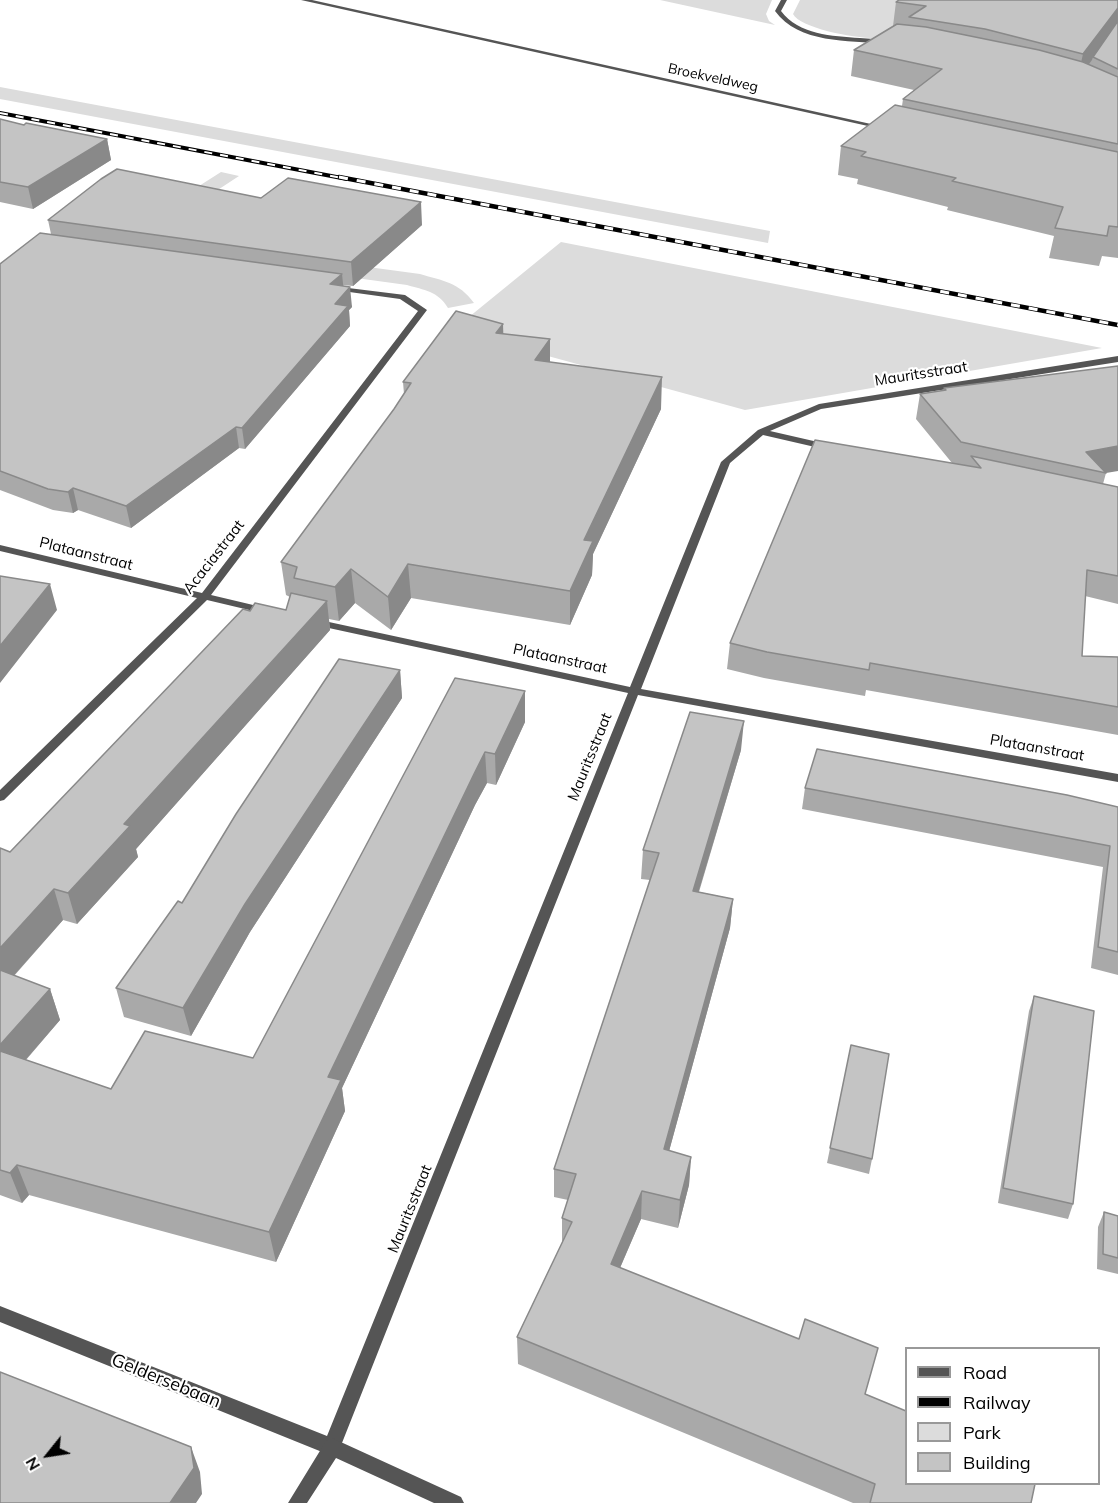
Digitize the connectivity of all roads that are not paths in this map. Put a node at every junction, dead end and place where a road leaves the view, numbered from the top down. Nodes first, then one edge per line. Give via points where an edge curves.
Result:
1 (304, 0) edge
2 (784, 0) edge
3 (894, 44) edge
4 (895, 130) edge
5 (331, 287) edge
6 (1118, 359) edge
7 (761, 432) junction
8 (842, 450) edge
9 (0, 548) edge
10 (204, 597) junction
11 (284, 615) edge
12 (306, 620) edge
13 (634, 690) junction
14 (1118, 778) edge
15 (0, 797) edge
16 (0, 1314) edge
17 (333, 1447) junction
18 (297, 1503) edge
19 (455, 1503) edge

1 - 4 street, Broekveldweg
2 - 3 street via 778,11 781,17 798,27 829,37
5 - 10 street, Acaciastraat via 402,297 423,310
6 - 7 street, Mauritsstraat via 819,407
7 - 8 street
7 - 13 street, Mauritsstraat via 726,462
9 - 10 street, Plataanstraat
10 - 11 street, Plataanstraat
10 - 15 street, Acaciastraat
12 - 13 street, Plataanstraat
13 - 14 street, Plataanstraat
13 - 17 street, Mauritsstraat
16 - 17 street, Geldersebaan
17 - 18 street, Mauritsstraat
17 - 19 street, Geldersebaan

